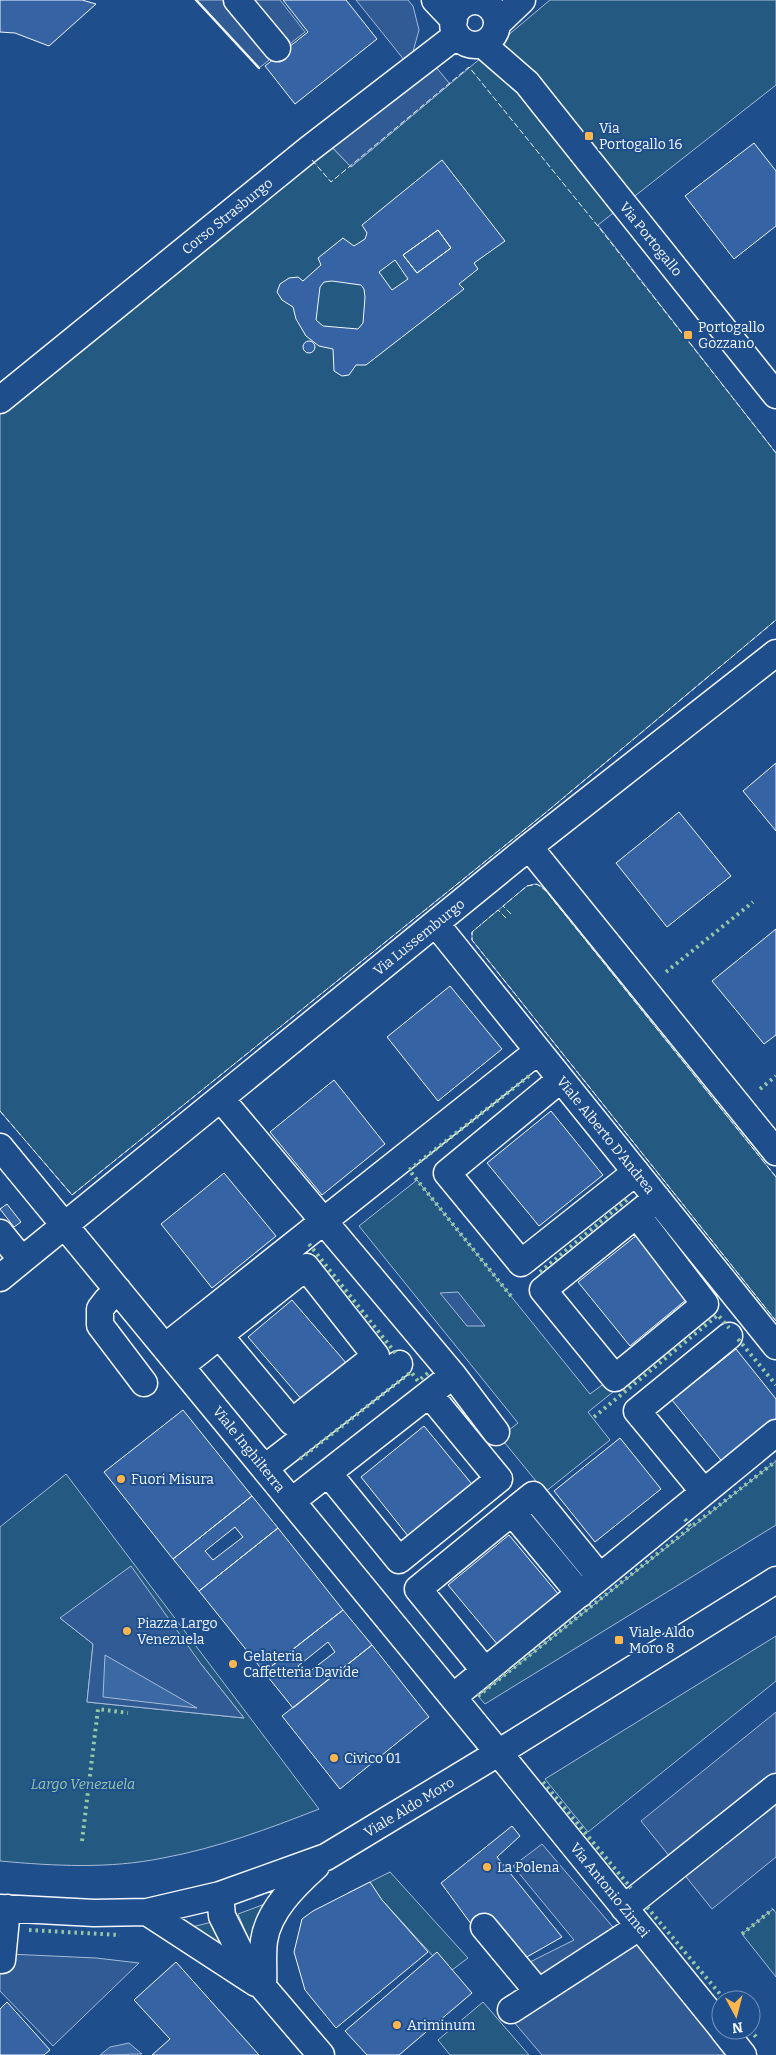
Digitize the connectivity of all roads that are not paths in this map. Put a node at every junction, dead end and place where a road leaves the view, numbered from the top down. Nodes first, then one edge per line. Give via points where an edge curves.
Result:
1 (237, 0) edge
2 (435, 0) edge
3 (522, 0) edge
4 (478, 18) edge
5 (278, 48) dead end
6 (776, 395) edge
7 (0, 400) edge
8 (776, 653) edge
9 (529, 847) junction
10 (436, 924) junction
11 (538, 1051) junction
12 (561, 1079) junction
13 (221, 1099) junction
14 (0, 1146) edge
15 (776, 1152) edge
16 (636, 1172) junction
17 (657, 1198) junction
18 (637, 1215) junction
19 (323, 1221) junction
20 (65, 1226) junction
21 (0, 1233) edge
22 (22, 1260) junction
23 (521, 1263) junction
24 (0, 1278) edge
25 (118, 1290) junction
26 (543, 1290) junction
27 (219, 1335) junction
28 (729, 1336) dead end
29 (776, 1346) edge
30 (173, 1356) junction
31 (399, 1364) dead end
32 (453, 1375) junction
33 (144, 1383) dead end
34 (430, 1394) junction
35 (496, 1432) dead end
36 (776, 1433) edge
37 (265, 1468) junction
38 (328, 1473) junction
39 (704, 1492) junction
40 (292, 1501) junction
41 (512, 1512) junction
42 (600, 1577) junction
43 (776, 1580) edge
44 (580, 1594) junction
45 (485, 1671) junction
46 (453, 1697) junction
47 (498, 1752) junction
48 (776, 1787) edge
49 (326, 1857) junction
50 (220, 1895) junction
51 (3, 1908) edge
52 (147, 1912) junction
53 (632, 1917) junction
54 (484, 1927) dead end
55 (2, 1953) edge
56 (263, 1987) junction
57 (711, 2015) edge
58 (731, 2040) edge
59 (321, 2055) edge
60 (743, 2055) edge

1 - 5 street
2 - 4 street, Via Portogallo
3 - 4 street, Corso Strasburgo
4 - 6 street, Via Portogallo
4 - 7 street, Corso Strasburgo via 309,149
8 - 9 street, Via Lussemburgo
9 - 10 street, Via Lussemburgo
9 - 15 street
10 - 11 street, Viale Alberto D'Andrea
10 - 13 street, Via Lussemburgo
11 - 12 street, Viale Alberto D'Andrea
11 - 19 street
12 - 16 street, Viale Alberto D'Andrea
12 - 23 street via 447,1173
13 - 19 street
13 - 20 street, Via Lussemburgo
14 - 20 street, Viale Inghilterra
16 - 17 street, Viale Alberto D'Andrea
16 - 23 street
17 - 18 street
17 - 29 street, Viale Alberto D'Andrea
18 - 26 street
18 - 26 street via 705,1304 615,1378
19 - 30 street
19 - 32 street
20 - 22 street, Via Lussemburgo
20 - 25 street, Viale Inghilterra
21 - 22 street
22 - 24 street, Via Lussemburgo
23 - 26 street
25 - 30 street, Viale Inghilterra
25 - 33 street via 100,1310 100,1325
27 - 27 street via 306,1267 376,1356 292,1422
27 - 30 street
28 - 39 street via 637,1411
30 - 37 street, Viale Inghilterra
31 - 37 street
32 - 34 street
32 - 35 street
34 - 38 street
34 - 38 street via 498,1479 399,1560
36 - 39 street
37 - 40 street, Viale Inghilterra
38 - 40 street
39 - 42 street
40 - 46 street, Viale Inghilterra
41 - 42 street via 533,1495
41 - 44 street
41 - 45 street via 418,1589
42 - 44 street
43 - 47 street, Viale Aldo Moro
44 - 45 street
45 - 46 street
46 - 47 street, Viale Inghilterra
47 - 49 street, Viale Aldo Moro
47 - 53 street, Via Antonio Zimei
48 - 53 street
49 - 50 street, Viale Aldo Moro
49 - 56 street via 289,1892 274,1916 264,1939
50 - 52 street, Viale Aldo Moro
50 - 56 street via 222,1916
51 - 52 street, Viale Aldo Moro
51 - 55 street
52 - 56 street
53 - 54 street via 527,1999
53 - 57 street, Via Antonio Zimei
56 - 59 street
58 - 60 street, Via Antonio Zimei

